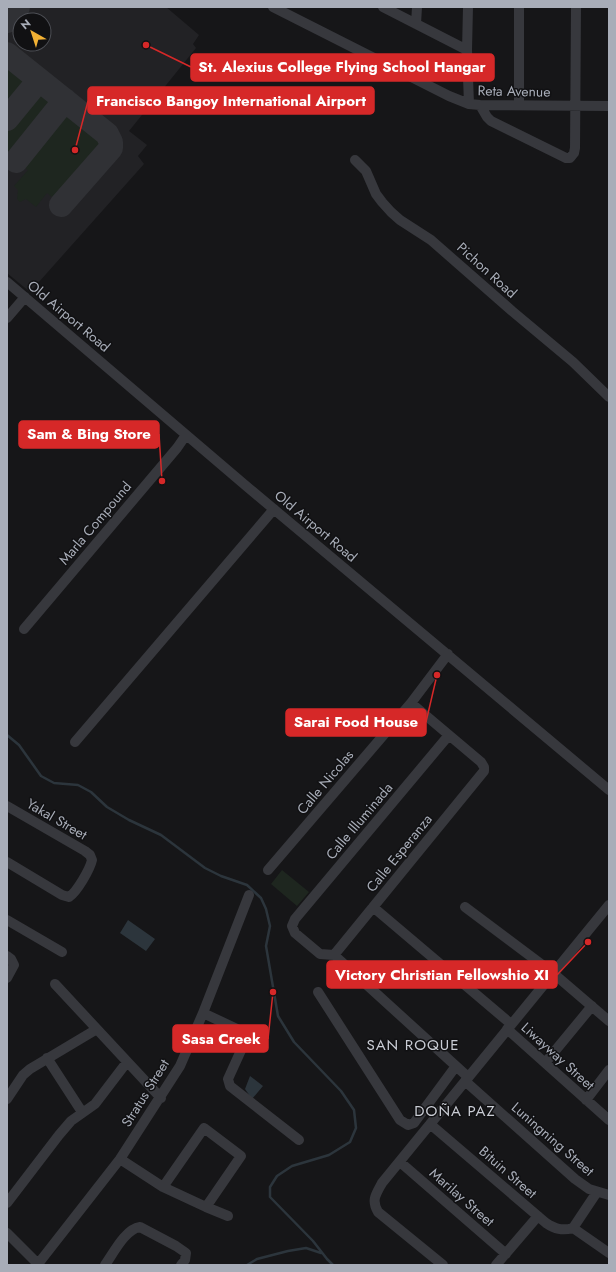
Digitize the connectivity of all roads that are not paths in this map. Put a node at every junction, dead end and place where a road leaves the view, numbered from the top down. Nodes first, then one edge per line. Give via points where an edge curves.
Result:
1 (273, 7) edge
2 (383, 7) edge
3 (417, 7) edge
4 (468, 7) edge
5 (519, 7) edge
6 (576, 7) edge
7 (416, 24) junction
8 (467, 50) junction
9 (469, 104) junction
10 (519, 104) junction
11 (480, 105) junction
12 (576, 106) junction
13 (609, 106) edge
14 (355, 160) dead end
15 (7, 282) edge
16 (25, 297) junction
17 (7, 318) edge
18 (609, 397) edge
19 (186, 435) junction
20 (274, 509) junction
21 (24, 629) dead end
22 (448, 654) junction
23 (411, 703) junction
24 (449, 735) junction
25 (75, 742) dead end
26 (609, 790) edge
27 (7, 806) edge
28 (7, 862) edge
29 (268, 870) dead end
30 (249, 895) dead end
31 (609, 904) edge
32 (373, 907) junction
33 (465, 907) dead end
34 (7, 920) edge
35 (62, 952) dead end
36 (334, 955) junction
37 (7, 956) edge
38 (553, 972) junction
39 (7, 978) edge
40 (55, 984) dead end
41 (318, 992) dead end
42 (592, 1006) junction
43 (203, 1013) junction
44 (609, 1020) edge
45 (509, 1026) junction
46 (97, 1029) junction
47 (47, 1058) junction
48 (127, 1062) junction
49 (545, 1063) junction
50 (456, 1066) junction
51 (609, 1070) edge
52 (467, 1079) junction
53 (161, 1098) junction
54 (7, 1099) edge
55 (586, 1100) junction
56 (82, 1112) junction
57 (609, 1120) edge
58 (430, 1124) junction
59 (299, 1140) dead end
60 (120, 1159) junction
61 (400, 1162) junction
62 (163, 1187) junction
63 (598, 1192) junction
64 (609, 1195) edge
65 (7, 1204) edge
66 (206, 1207) junction
67 (228, 1216) dead end
68 (538, 1216) junction
69 (573, 1228) junction
70 (7, 1233) edge
71 (609, 1253) edge
72 (506, 1254) junction
73 (107, 1264) edge
74 (38, 1265) edge
75 (181, 1265) edge
76 (443, 1265) edge
77 (496, 1265) edge

1 - 9 street, Reta Avenue
2 - 7 street
3 - 7 street
4 - 8 street
5 - 10 street
6 - 12 street
7 - 8 street
8 - 9 street
9 - 11 street, Reta Avenue
10 - 11 street, Reta Avenue
10 - 12 street, Reta Avenue
11 - 12 street via 491,121 566,158 570,158 574,151
12 - 13 street, Reta Avenue
14 - 18 street, Pichon Road via 366,172 376,194 391,212 431,240 573,362
15 - 16 street, Old Airport Road
16 - 17 street
16 - 19 street, Old Airport Road
19 - 20 street, Old Airport Road
19 - 21 street, Marla Compound
20 - 22 street, Old Airport Road
20 - 25 street
22 - 23 street, Calle Nicolas
22 - 26 street, Old Airport Road
23 - 24 street
23 - 29 street, Calle Nicolas
24 - 32 street, Calle Esperanza via 481,762 484,771
24 - 36 street, Calle Illuminada via 295,919 292,926 295,933 320,954
27 - 28 street, Yakal Street via 85,851 92,858 87,872 69,897
30 - 43 street, Stratus Street
31 - 38 street
32 - 36 street, Calle Esperanza
32 - 45 street, Liwayway Street
33 - 38 street
34 - 35 street
36 - 50 street, Luningning Street
37 - 39 street via 14,965
38 - 42 street
38 - 45 street
40 - 46 street
41 - 50 street via 400,1120 408,1126 414,1123
42 - 44 street
42 - 49 street
43 - 53 street, Stratus Street via 180,1066
43 - 59 street via 237,1029 245,1037 228,1079 230,1086
45 - 49 street, Liwayway Street
45 - 52 street
46 - 47 street
46 - 48 street
47 - 54 street via 23,1075
47 - 56 street
48 - 53 street
48 - 56 street via 98,1101 90,1109
49 - 55 street, Liwayway Street
50 - 52 street, Luningning Street
51 - 55 street
52 - 58 street
52 - 63 street, Luningning Street via 575,1179
53 - 60 street, Stratus Street
55 - 57 street, Liwayway Street
56 - 65 street via 59,1135
58 - 61 street
58 - 68 street, Bituin Street
60 - 62 street
60 - 74 street, Stratus Street
61 - 72 street, Marilay Street
61 - 76 street via 375,1195 375,1206 384,1218
62 - 66 street
62 - 66 street via 204,1128 241,1156
63 - 64 street, Luningning Street
63 - 69 street
66 - 67 street
68 - 69 street, Bituin Street via 552,1228
68 - 72 street
69 - 71 street
70 - 74 street
72 - 77 street
73 - 75 street via 126,1235 140,1226 186,1253

